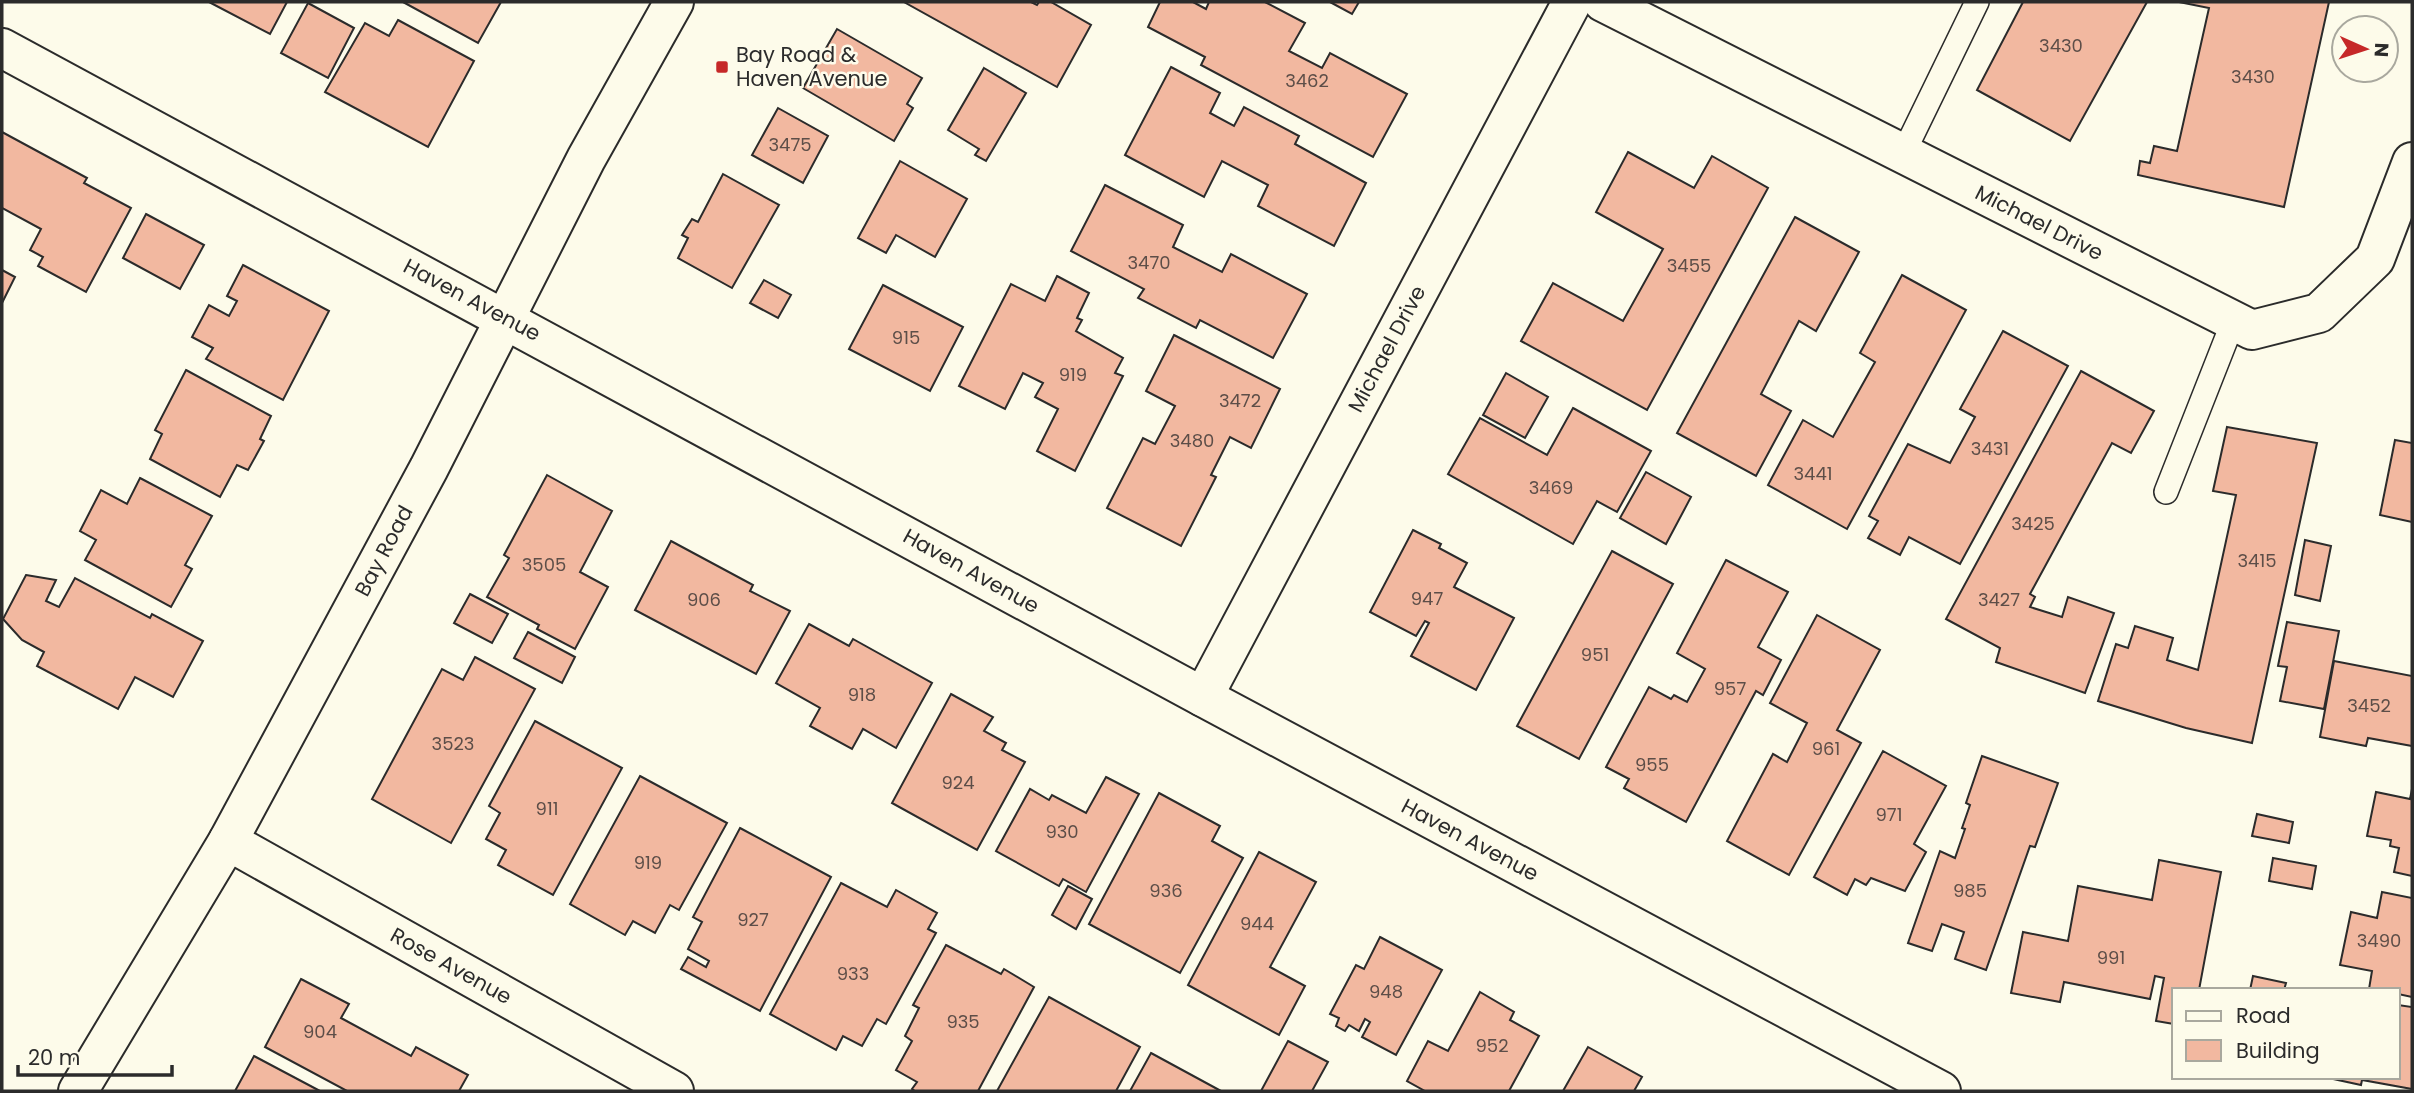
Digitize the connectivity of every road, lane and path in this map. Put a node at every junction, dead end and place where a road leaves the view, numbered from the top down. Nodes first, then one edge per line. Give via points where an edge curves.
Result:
1 (674, 2) edge
2 (1572, 2) edge
3 (1603, 2) edge
4 (1978, 2) edge
5 (2, 48) edge
6 (1903, 154) junction
7 (2412, 162) edge
8 (504, 318) junction
9 (2233, 322) junction
10 (2165, 492) dead end
11 (1203, 697) junction
12 (228, 841) junction
13 (78, 1091) edge
14 (674, 1091) edge
15 (1941, 1091) edge

1 - 8 street, Bay Road
2 - 11 street, Michael Drive
3 - 6 street, Michael Drive
4 - 6 lane
5 - 8 street, Haven Avenue
6 - 9 street, Michael Drive
7 - 9 street, Michael Drive via 2375,259 2319,313 2252,330
8 - 11 street, Haven Avenue
8 - 12 street, Bay Road via 429,468
9 - 10 lane
11 - 15 street, Haven Avenue
12 - 13 street, Bay Road
12 - 14 street, Rose Avenue

